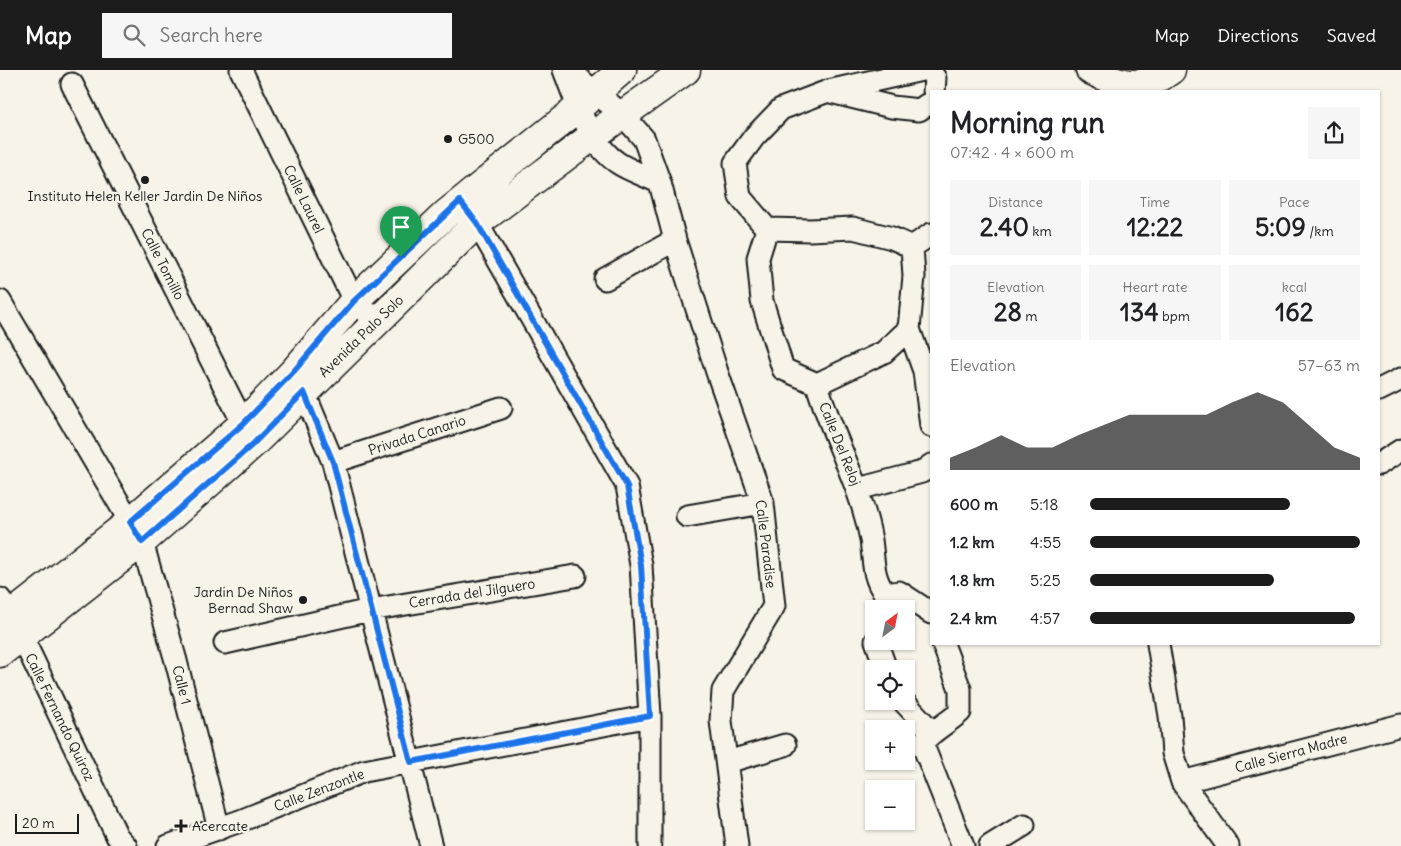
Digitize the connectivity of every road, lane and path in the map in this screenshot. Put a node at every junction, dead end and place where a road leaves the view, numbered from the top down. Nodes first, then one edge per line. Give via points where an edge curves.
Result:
1 (241, 70) edge
2 (566, 70) edge
3 (622, 70) edge
4 (686, 70) edge
5 (922, 70) edge
6 (929, 70) edge
7 (1090, 70) edge
8 (1171, 70) edge
9 (72, 84) dead end
10 (934, 90) edge
11 (828, 91) junction
12 (587, 100) junction
13 (930, 104) edge
14 (623, 115) junction
15 (594, 135) junction
16 (660, 183) junction
17 (460, 201) junction
18 (477, 223) junction
19 (767, 229) junction
20 (930, 235) edge
21 (675, 240) junction
22 (912, 247) junction
23 (605, 279) dead end
24 (0, 301) edge
25 (354, 301) junction
26 (376, 320) junction
27 (908, 329) junction
28 (1401, 379) edge
29 (299, 382) junction
30 (816, 384) junction
31 (1380, 390) edge
32 (501, 408) dead end
33 (930, 418) edge
34 (248, 434) junction
35 (1401, 450) edge
36 (333, 462) junction
37 (1380, 463) edge
38 (930, 466) edge
39 (858, 489) junction
40 (763, 503) junction
41 (687, 516) dead end
42 (136, 532) junction
43 (575, 576) dead end
44 (881, 600) edge
45 (883, 600) edge
46 (911, 600) edge
47 (915, 602) edge
48 (370, 610) junction
49 (930, 612) edge
50 (8, 619) edge
51 (225, 643) dead end
52 (943, 645) edge
53 (1158, 645) edge
54 (0, 653) edge
55 (911, 710) edge
56 (650, 716) junction
57 (1401, 725) edge
58 (932, 732) junction
59 (785, 745) dead end
60 (411, 762) junction
61 (727, 762) junction
62 (1182, 782) junction
63 (1024, 824) dead end
64 (219, 829) junction
65 (122, 841) edge
66 (168, 846) edge
67 (431, 846) edge
68 (650, 846) edge
69 (737, 846) edge
70 (963, 846) edge
71 (990, 846) edge
72 (1228, 846) edge

1 - 25 street, Calle Laurel
2 - 12 street, Calle Paradise
3 - 12 main road, Avenida Palo Solo
4 - 14 main road, Avenida Palo Solo
5 - 11 street
6 - 10 street via 935,78
7 - 8 main road via 1118,84 1144,85
9 - 34 street, Calle Tomillo
11 - 13 street via 892,107 918,110
11 - 19 street via 781,108 734,163 740,197
12 - 14 street, Calle Paradise
12 - 15 street
12 - 17 main road, Avenida Palo Solo
14 - 15 main road, Avenida Palo Solo
14 - 16 street, Calle Paradise via 644,140
15 - 16 street via 618,163
15 - 18 main road, Avenida Palo Solo
16 - 21 street, Calle Paradise
17 - 18 street
17 - 25 main road, Avenida Palo Solo
18 - 26 main road, Avenida Palo Solo
18 - 56 street via 627,486 641,565
19 - 22 street via 853,228
19 - 30 street via 758,258 762,301 783,369
20 - 22 street
21 - 23 street
21 - 40 street, Calle Paradise
22 - 27 street via 914,276
24 - 42 street, Calle 1
25 - 26 street, Calle Laurel
25 - 29 main road, Avenida Palo Solo
26 - 29 main road, Avenida Palo Solo
27 - 30 street, Calle Del Reloj via 884,352
27 - 33 street via 924,370
28 - 31 street
29 - 34 main road, Avenida Palo Solo
29 - 36 street
30 - 39 street, Calle Del Reloj via 825,414
32 - 36 street, Privada Canario
34 - 42 main road, Avenida Palo Solo
35 - 37 street
36 - 48 street
38 - 39 street via 922,472
39 - 44 street, Calle Del Reloj
40 - 41 street
40 - 61 street, Calle Paradise via 774,606 723,691 721,721
42 - 50 main road, Avenida Palo Solo
42 - 64 street, Calle 1 via 176,661
43 - 48 street, Cerrada del Jilguero
45 - 46 street, Calle Del Reloj via 899,592
47 - 49 street, Calle Del Reloj
48 - 51 street, Cerrada del Jilguero
48 - 60 street
50 - 54 main road, Avenida Palo Solo
50 - 65 street, Calle Fernando Quiroz
52 - 58 street via 960,689 960,712
53 - 62 street via 1173,753
55 - 58 street
56 - 60 street, Calle Zenzontle
56 - 68 street
57 - 62 street, Calle Sierra Madre
58 - 70 street via 922,742
59 - 61 street
60 - 64 street, Calle Zenzontle via 364,771
60 - 67 street
61 - 69 street, Calle Paradise
62 - 72 street
63 - 71 street
64 - 66 street, Calle Zenzontle

